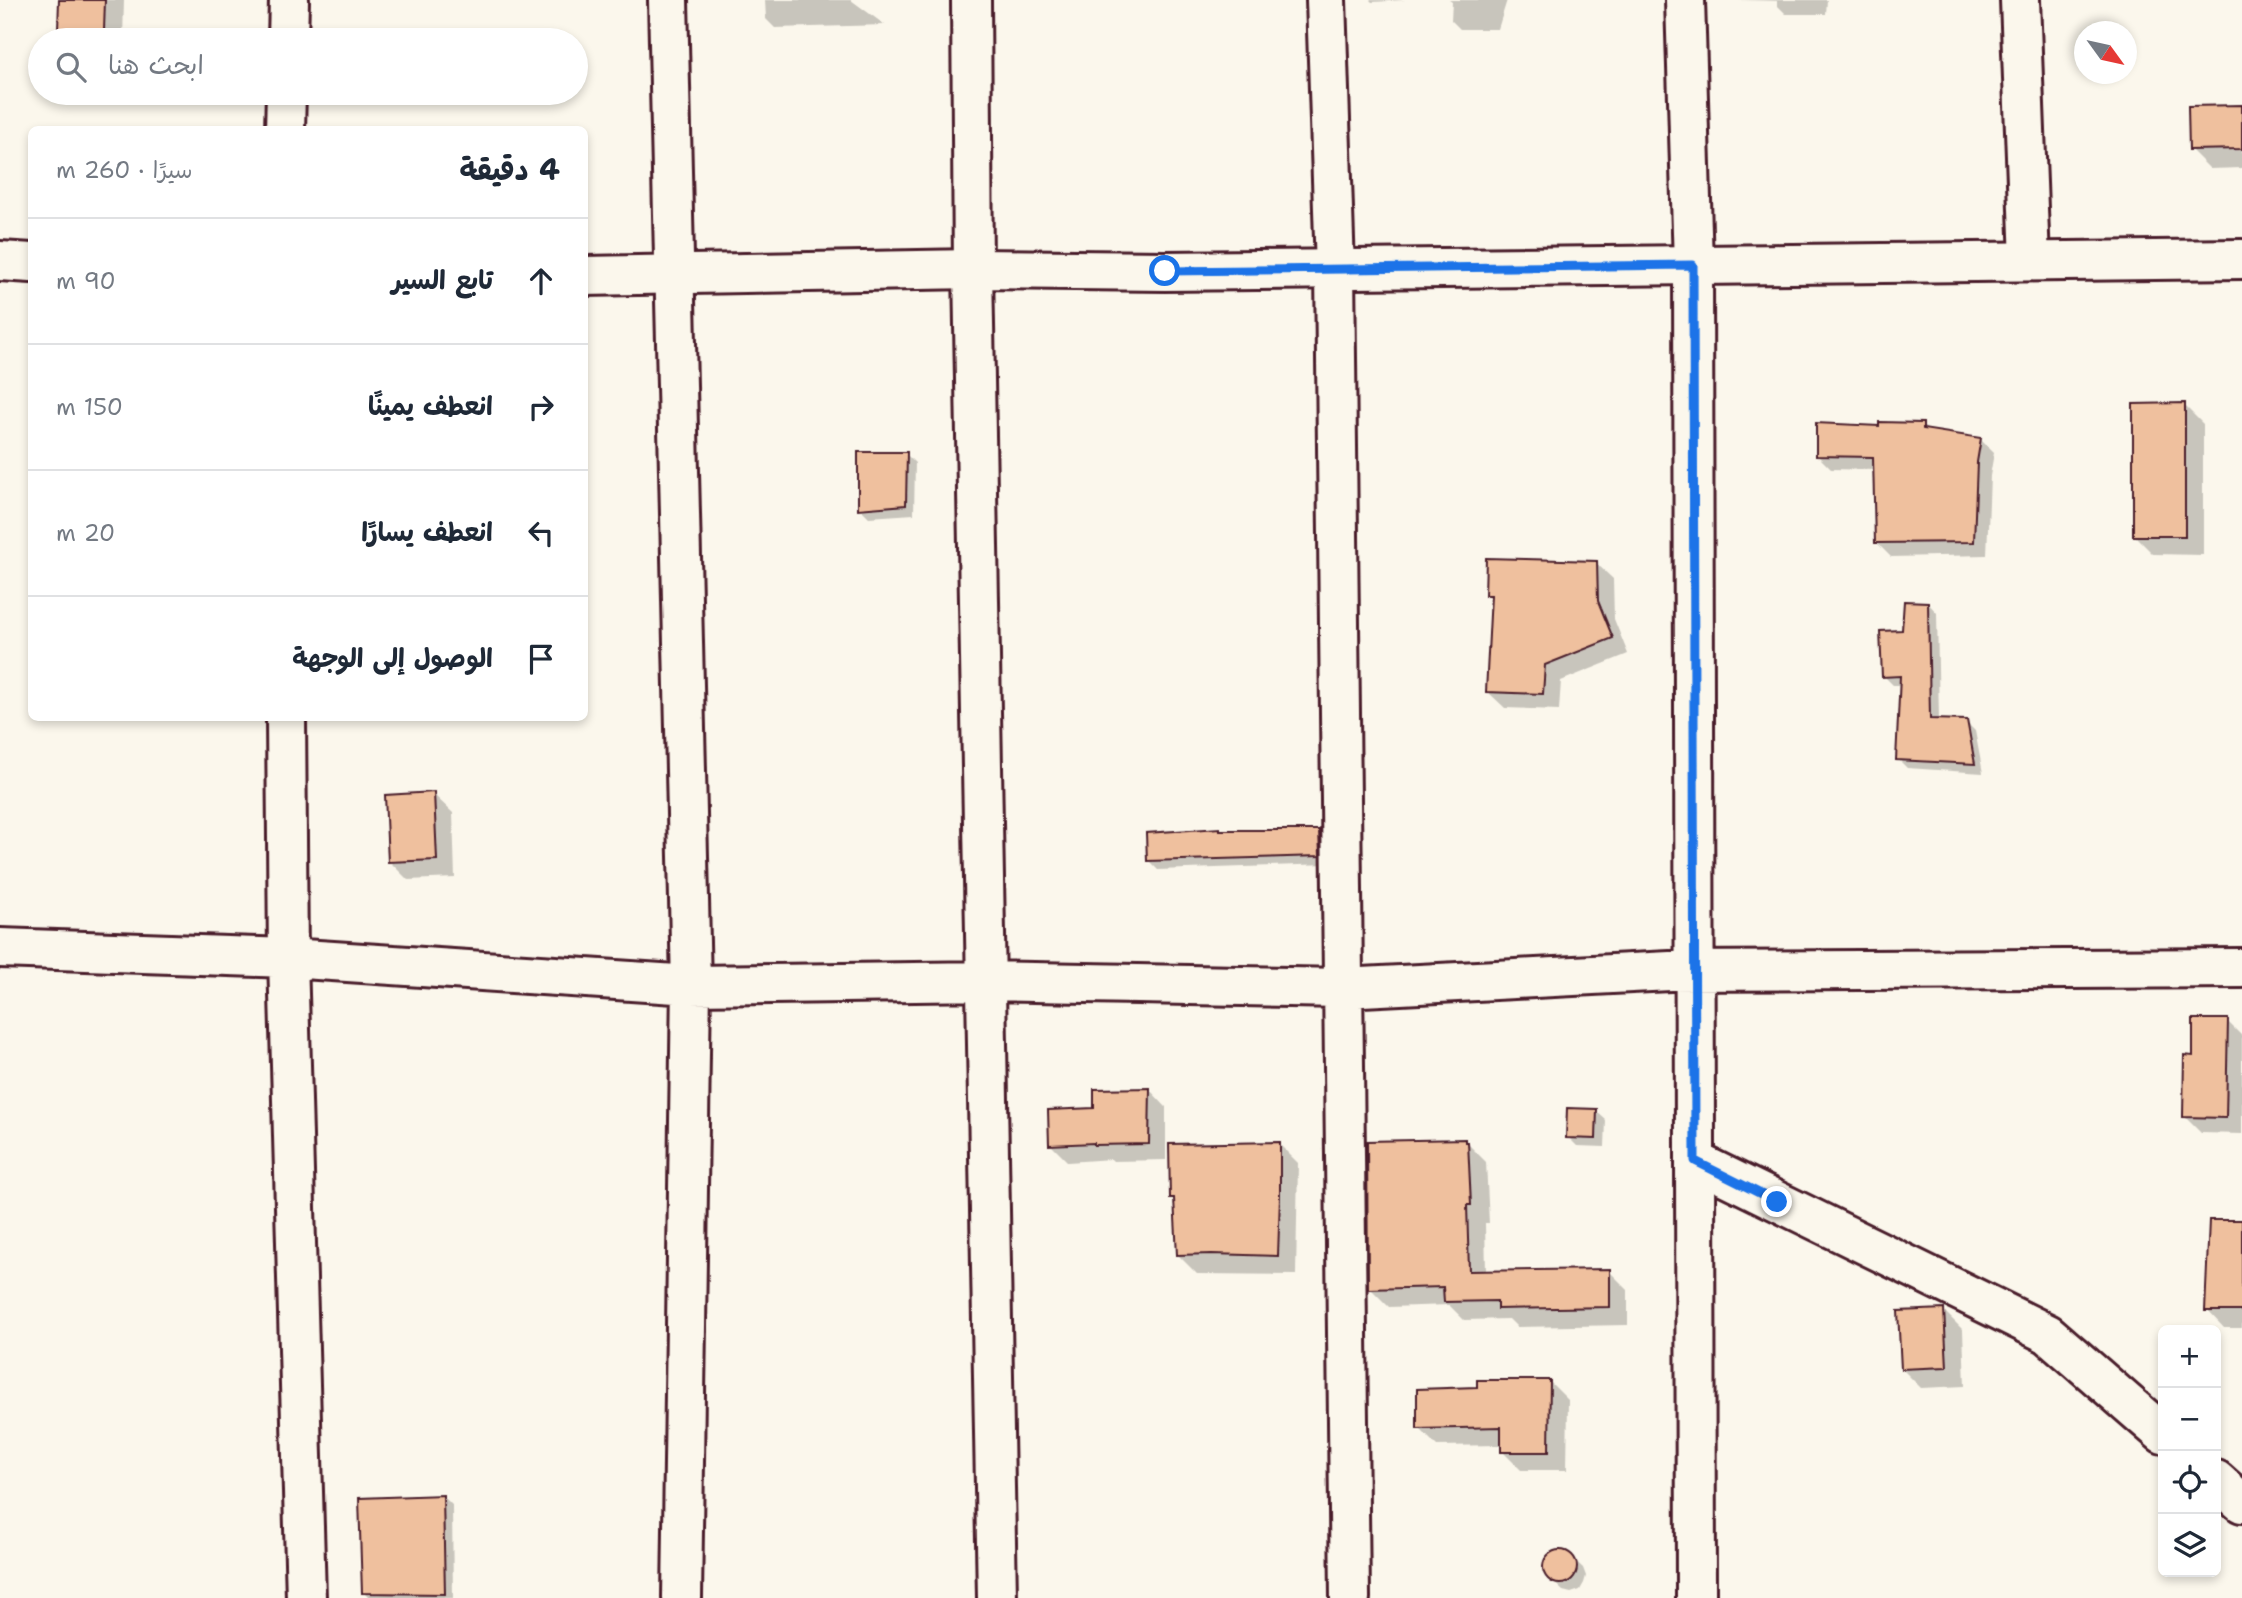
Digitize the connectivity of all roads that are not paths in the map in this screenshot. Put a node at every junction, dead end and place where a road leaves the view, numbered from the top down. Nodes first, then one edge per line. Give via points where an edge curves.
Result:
1 (289, 0) edge
2 (668, 0) edge
3 (971, 0) edge
4 (1326, 0) edge
5 (1685, 0) edge
6 (2020, 0) edge
7 (288, 28) edge
8 (286, 105) edge
9 (285, 126) edge
10 (2242, 259) edge
11 (0, 261) edge
12 (2030, 261) junction
13 (28, 263) edge
14 (1693, 265) junction
15 (973, 268) junction
16 (1335, 269) junction
17 (674, 274) junction
18 (588, 276) edge
19 (286, 721) edge
20 (0, 948) edge
21 (288, 958) junction
22 (2242, 968) edge
23 (1695, 970) junction
24 (986, 981) junction
25 (691, 985) junction
26 (1343, 988) junction
27 (1695, 1161) junction
28 (2158, 1430) edge
29 (2221, 1484) edge
30 (2242, 1503) edge
31 (306, 1598) edge
32 (682, 1598) edge
33 (997, 1598) edge
34 (1350, 1598) edge
35 (1696, 1598) edge

1 - 7 street
2 - 17 street
3 - 15 street
4 - 16 street
5 - 14 street
6 - 12 street
8 - 9 street
10 - 12 street
11 - 13 street
12 - 14 street
14 - 16 street
14 - 23 street
15 - 16 street
15 - 17 street
15 - 24 street
16 - 26 street
17 - 18 street
17 - 25 street
19 - 21 street
20 - 21 street
21 - 25 street
21 - 31 street
22 - 23 street
23 - 26 street
23 - 27 street
24 - 25 street
24 - 26 street
24 - 33 street
25 - 32 street
26 - 34 street
27 - 28 street via 2048,1334
27 - 35 street
29 - 30 street

